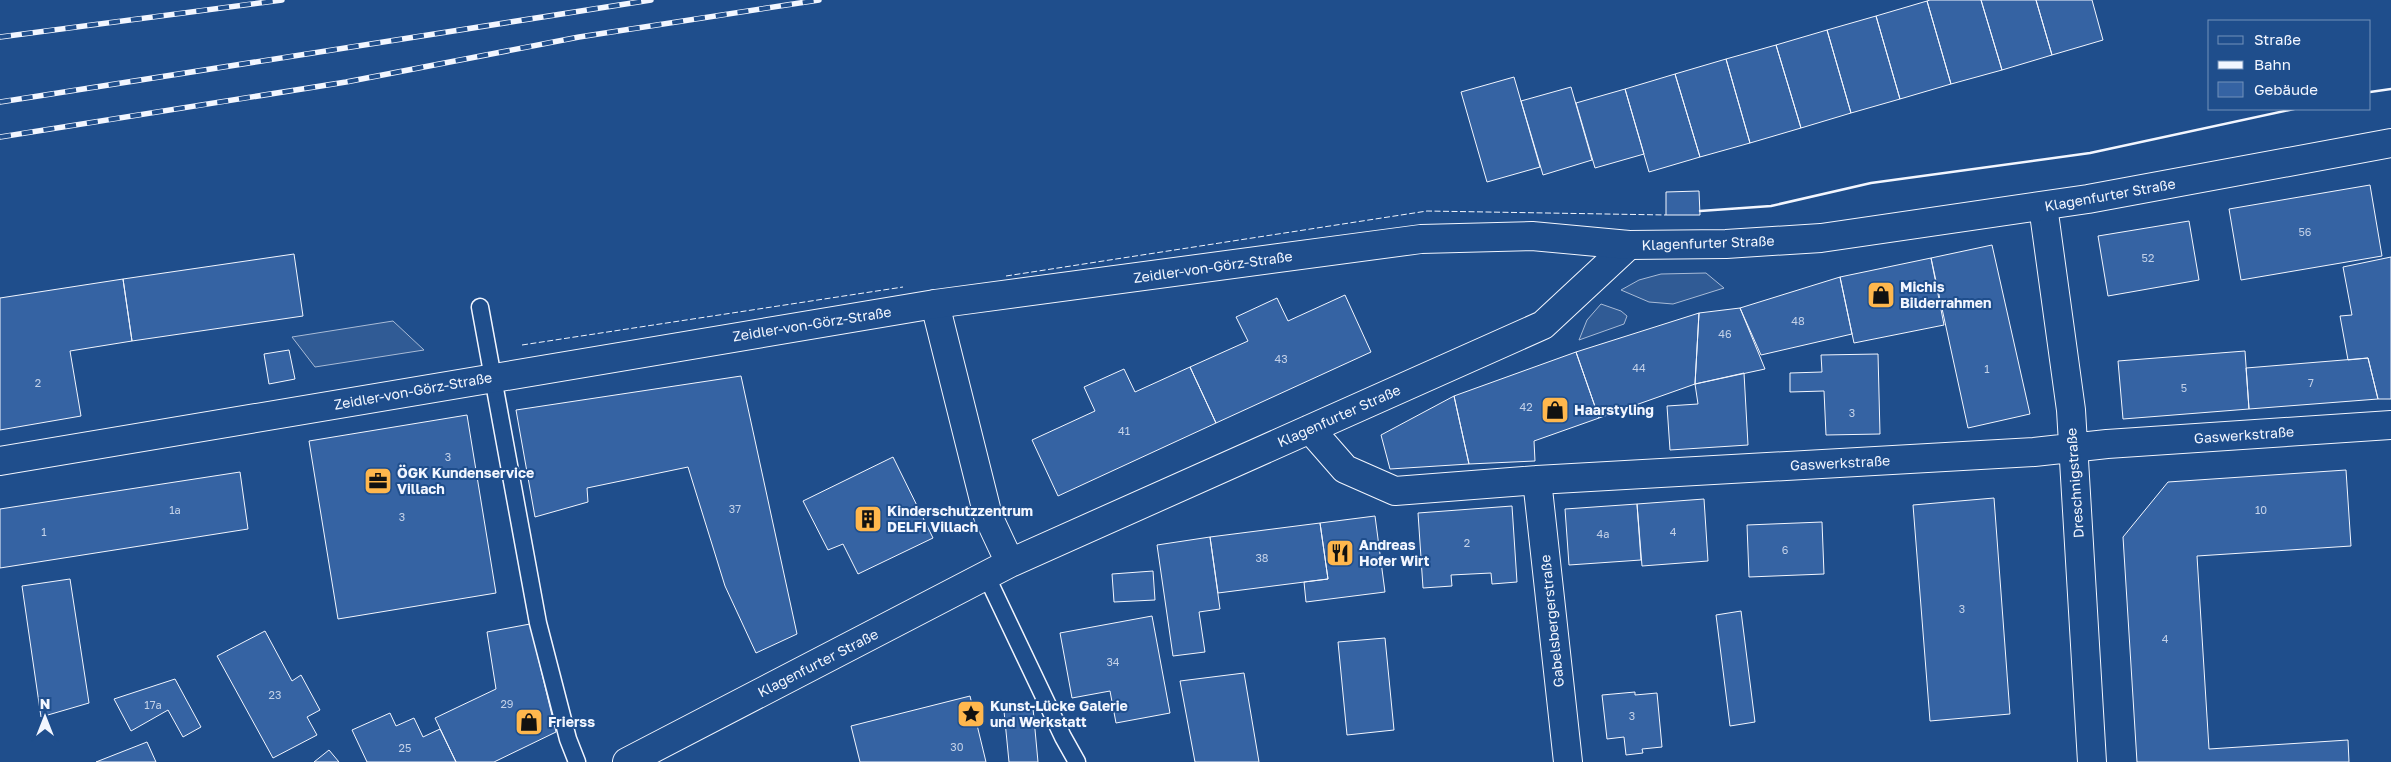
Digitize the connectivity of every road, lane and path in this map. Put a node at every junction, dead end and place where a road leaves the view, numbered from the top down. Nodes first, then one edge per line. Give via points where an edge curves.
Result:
1 (2391, 143) edge
2 (2043, 206) junction
3 (1630, 245) junction
4 (935, 304) junction
5 (480, 307) dead end
6 (494, 377) junction
7 (2391, 425) edge
8 (1310, 429) junction
9 (2072, 447) junction
10 (0, 461) edge
11 (1537, 480) junction
12 (998, 569) junction
13 (577, 762) edge
14 (626, 762) edge
15 (1077, 762) edge
16 (1568, 762) edge
17 (2092, 762) edge

1 - 2 street, Klagenfurter Straße
2 - 3 street, Klagenfurter Straße via 1821,238 1726,244
2 - 9 street, Dreschnigstraße
3 - 4 street, Zeidler-von-Görz-Straße via 1532,236 1420,239
3 - 8 street, Klagenfurter Straße via 1543,324
4 - 6 street, Zeidler-von-Görz-Straße
4 - 12 street via 988,516
5 - 6 lane
6 - 10 street, Zeidler-von-Görz-Straße
6 - 13 lane via 538,623
7 - 9 street, Gaswerkstraße
8 - 11 street, Gaswerkstraße via 1344,469 1395,491
8 - 12 street, Klagenfurter Straße
9 - 11 street, Gaswerkstraße via 2034,452
9 - 17 street, Dreschnigstraße
11 - 16 street, Gabelsbergerstraße
12 - 14 street, Klagenfurter Straße
12 - 15 lane via 1063,738

